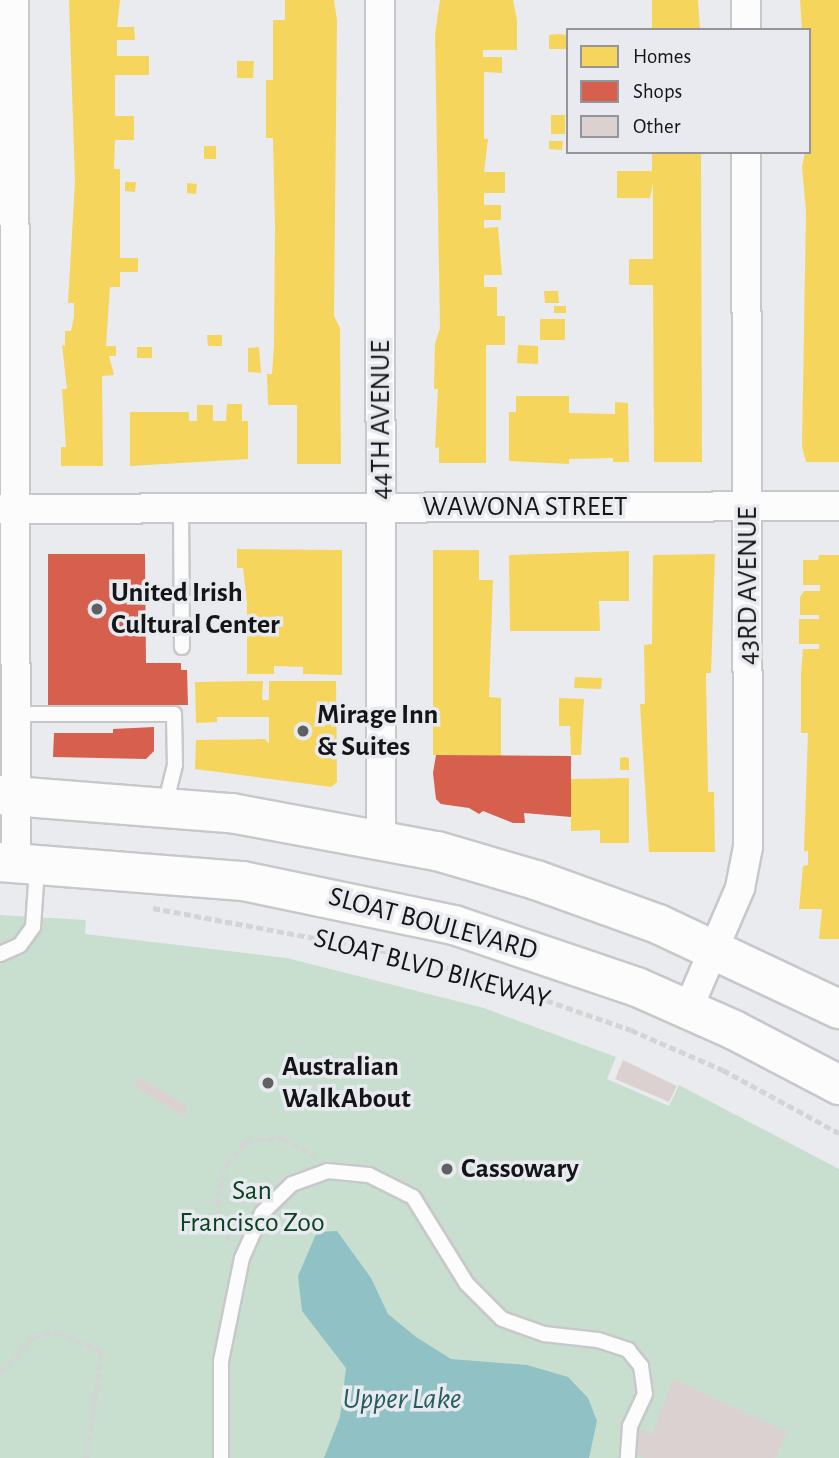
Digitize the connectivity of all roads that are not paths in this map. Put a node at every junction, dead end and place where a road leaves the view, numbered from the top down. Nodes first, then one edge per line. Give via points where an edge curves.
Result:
1 (14, 0) edge
2 (380, 0) edge
3 (746, 0) edge
4 (746, 28) edge
5 (746, 154) edge
6 (747, 506) junction
7 (839, 506) edge
8 (382, 508) junction
9 (8, 509) edge
10 (181, 509) junction
11 (181, 647) dead end
12 (16, 714) junction
13 (8, 796) edge
14 (165, 805) junction
15 (381, 839) junction
16 (18, 863) edge
17 (715, 948) junction
18 (0, 954) edge
19 (688, 1009) junction
20 (839, 1009) edge
21 (839, 1085) edge
22 (221, 1458) edge
23 (628, 1458) edge

1 - 9 street
2 - 8 street, 44TH AVENUE
3 - 4 street
5 - 6 street, 43RD AVENUE
6 - 7 street, WAWONA STREET
6 - 8 street, WAWONA STREET
6 - 17 street, 43RD AVENUE via 748,847 740,888
8 - 10 street, WAWONA STREET
8 - 15 street, 44TH AVENUE
9 - 10 street, WAWONA STREET
9 - 12 street
10 - 11 lane
12 - 13 street
12 - 14 lane via 174,713 175,765
13 - 14 street
13 - 16 street
14 - 15 street via 284,820
15 - 17 street via 521,875
16 - 18 lane via 33,927 20,945
16 - 19 street, SLOAT BOULEVARD via 217,877 361,902 533,949
17 - 19 street, 43RD AVENUE
17 - 20 street
19 - 21 street, SLOAT BOULEVARD
22 - 23 lane via 220,1361 242,1258 262,1213 292,1184 327,1171 369,1175 413,1197 467,1284 502,1319 544,1334 598,1340 628,1350 641,1366 645,1394 630,1426

